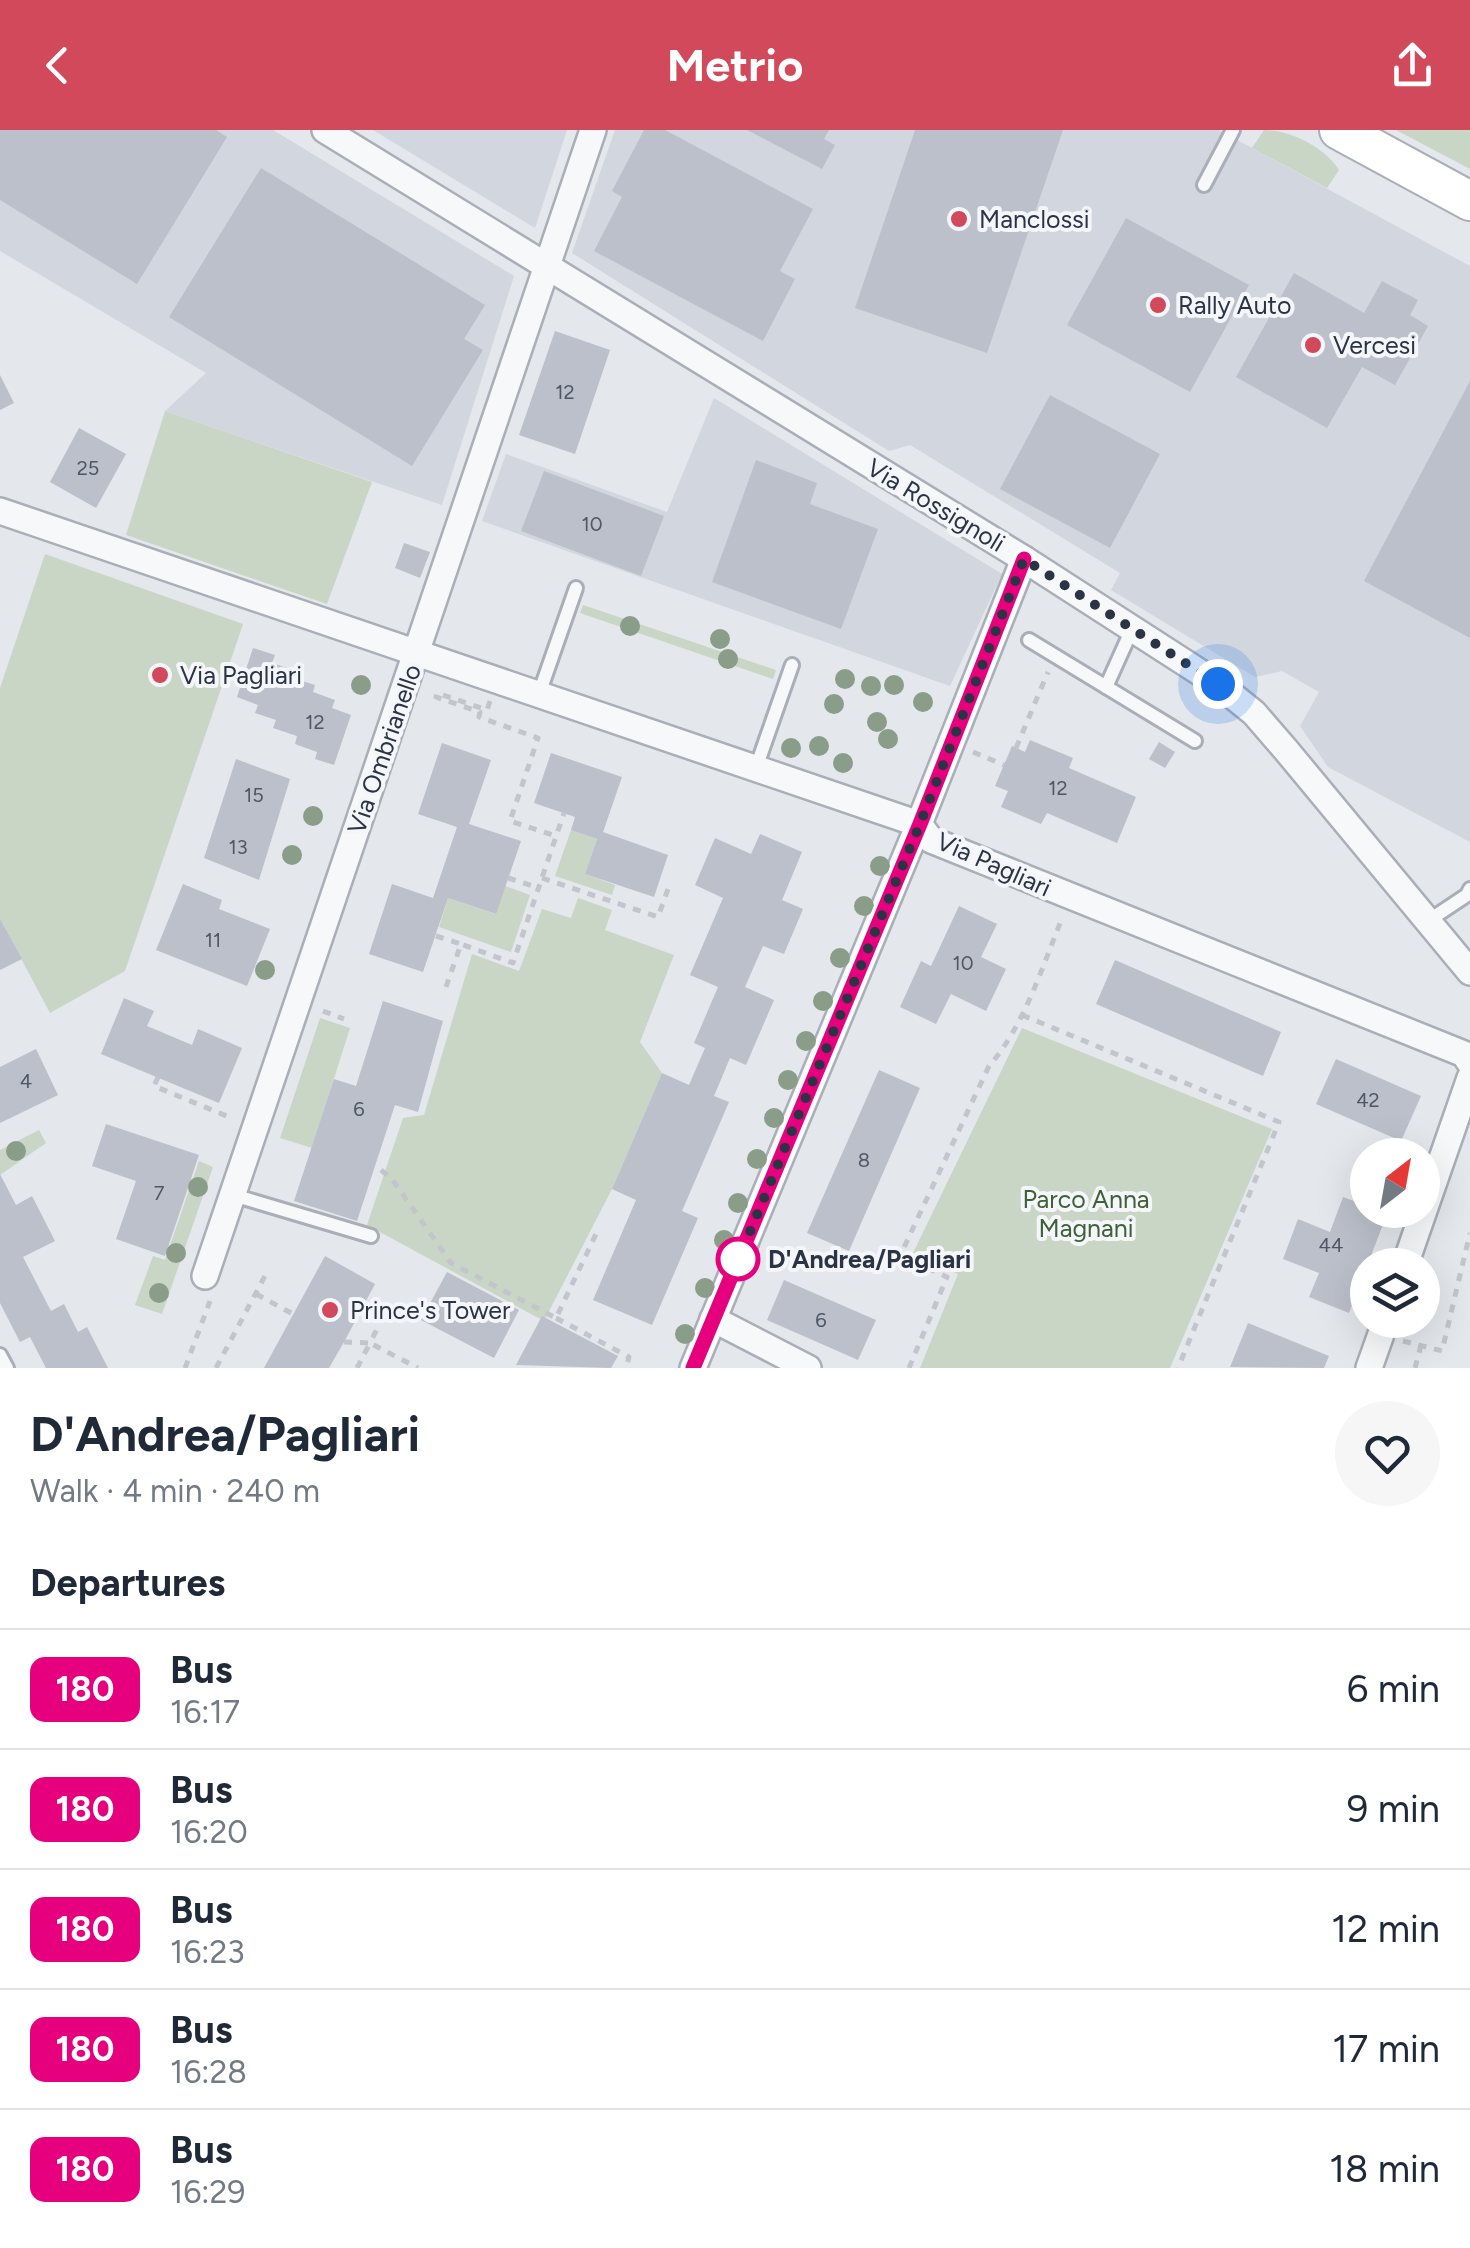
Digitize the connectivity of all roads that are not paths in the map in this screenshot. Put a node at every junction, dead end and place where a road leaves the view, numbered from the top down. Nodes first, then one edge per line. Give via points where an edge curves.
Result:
1 (325, 130) edge
2 (592, 130) edge
3 (1233, 130) edge
4 (1339, 130) edge
5 (1204, 186) dead end
6 (1470, 201) edge
7 (546, 267) junction
8 (0, 511) edge
9 (1024, 559) junction
10 (576, 588) dead end
11 (1132, 628) junction
12 (1029, 640) dead end
13 (417, 651) junction
14 (792, 664) dead end
15 (1106, 687) junction
16 (539, 694) junction
17 (1195, 741) dead end
18 (756, 768) junction
19 (920, 824) junction
20 (1470, 889) edge
21 (1428, 921) junction
22 (1470, 972) edge
23 (1470, 1063) edge
24 (1470, 1078) edge
25 (233, 1195) junction
26 (371, 1236) dead end
27 (1411, 1248) edge
28 (204, 1276) road end
29 (713, 1320) junction
30 (1380, 1338) edge
31 (0, 1355) edge
32 (7, 1368) edge
33 (693, 1368) edge
34 (808, 1368) edge
35 (1369, 1368) edge

1 - 7 street, Via Rossignoli
2 - 7 street, Via Ombrianello
3 - 5 lane
4 - 6 main road
7 - 9 street, Via Rossignoli
7 - 13 street, Via Ombrianello
8 - 13 street, Via Pagliari
9 - 11 street, Via Rossignoli
9 - 19 street
10 - 16 lane
11 - 15 lane
11 - 21 street, Via Rossignoli via 1254,714
12 - 15 lane
13 - 16 street, Via Pagliari
13 - 25 street, Via Ombrianello
14 - 18 lane
15 - 17 lane
16 - 18 street, Via Pagliari
18 - 19 street, Via Pagliari
19 - 23 street, Via Pagliari via 931,840 1464,1054
19 - 29 street
20 - 21 lane
21 - 22 street, Via Rossignoli
24 - 27 street
25 - 26 lane
25 - 28 street, Via Ombrianello
29 - 33 street
29 - 34 street
30 - 35 street
31 - 32 lane

